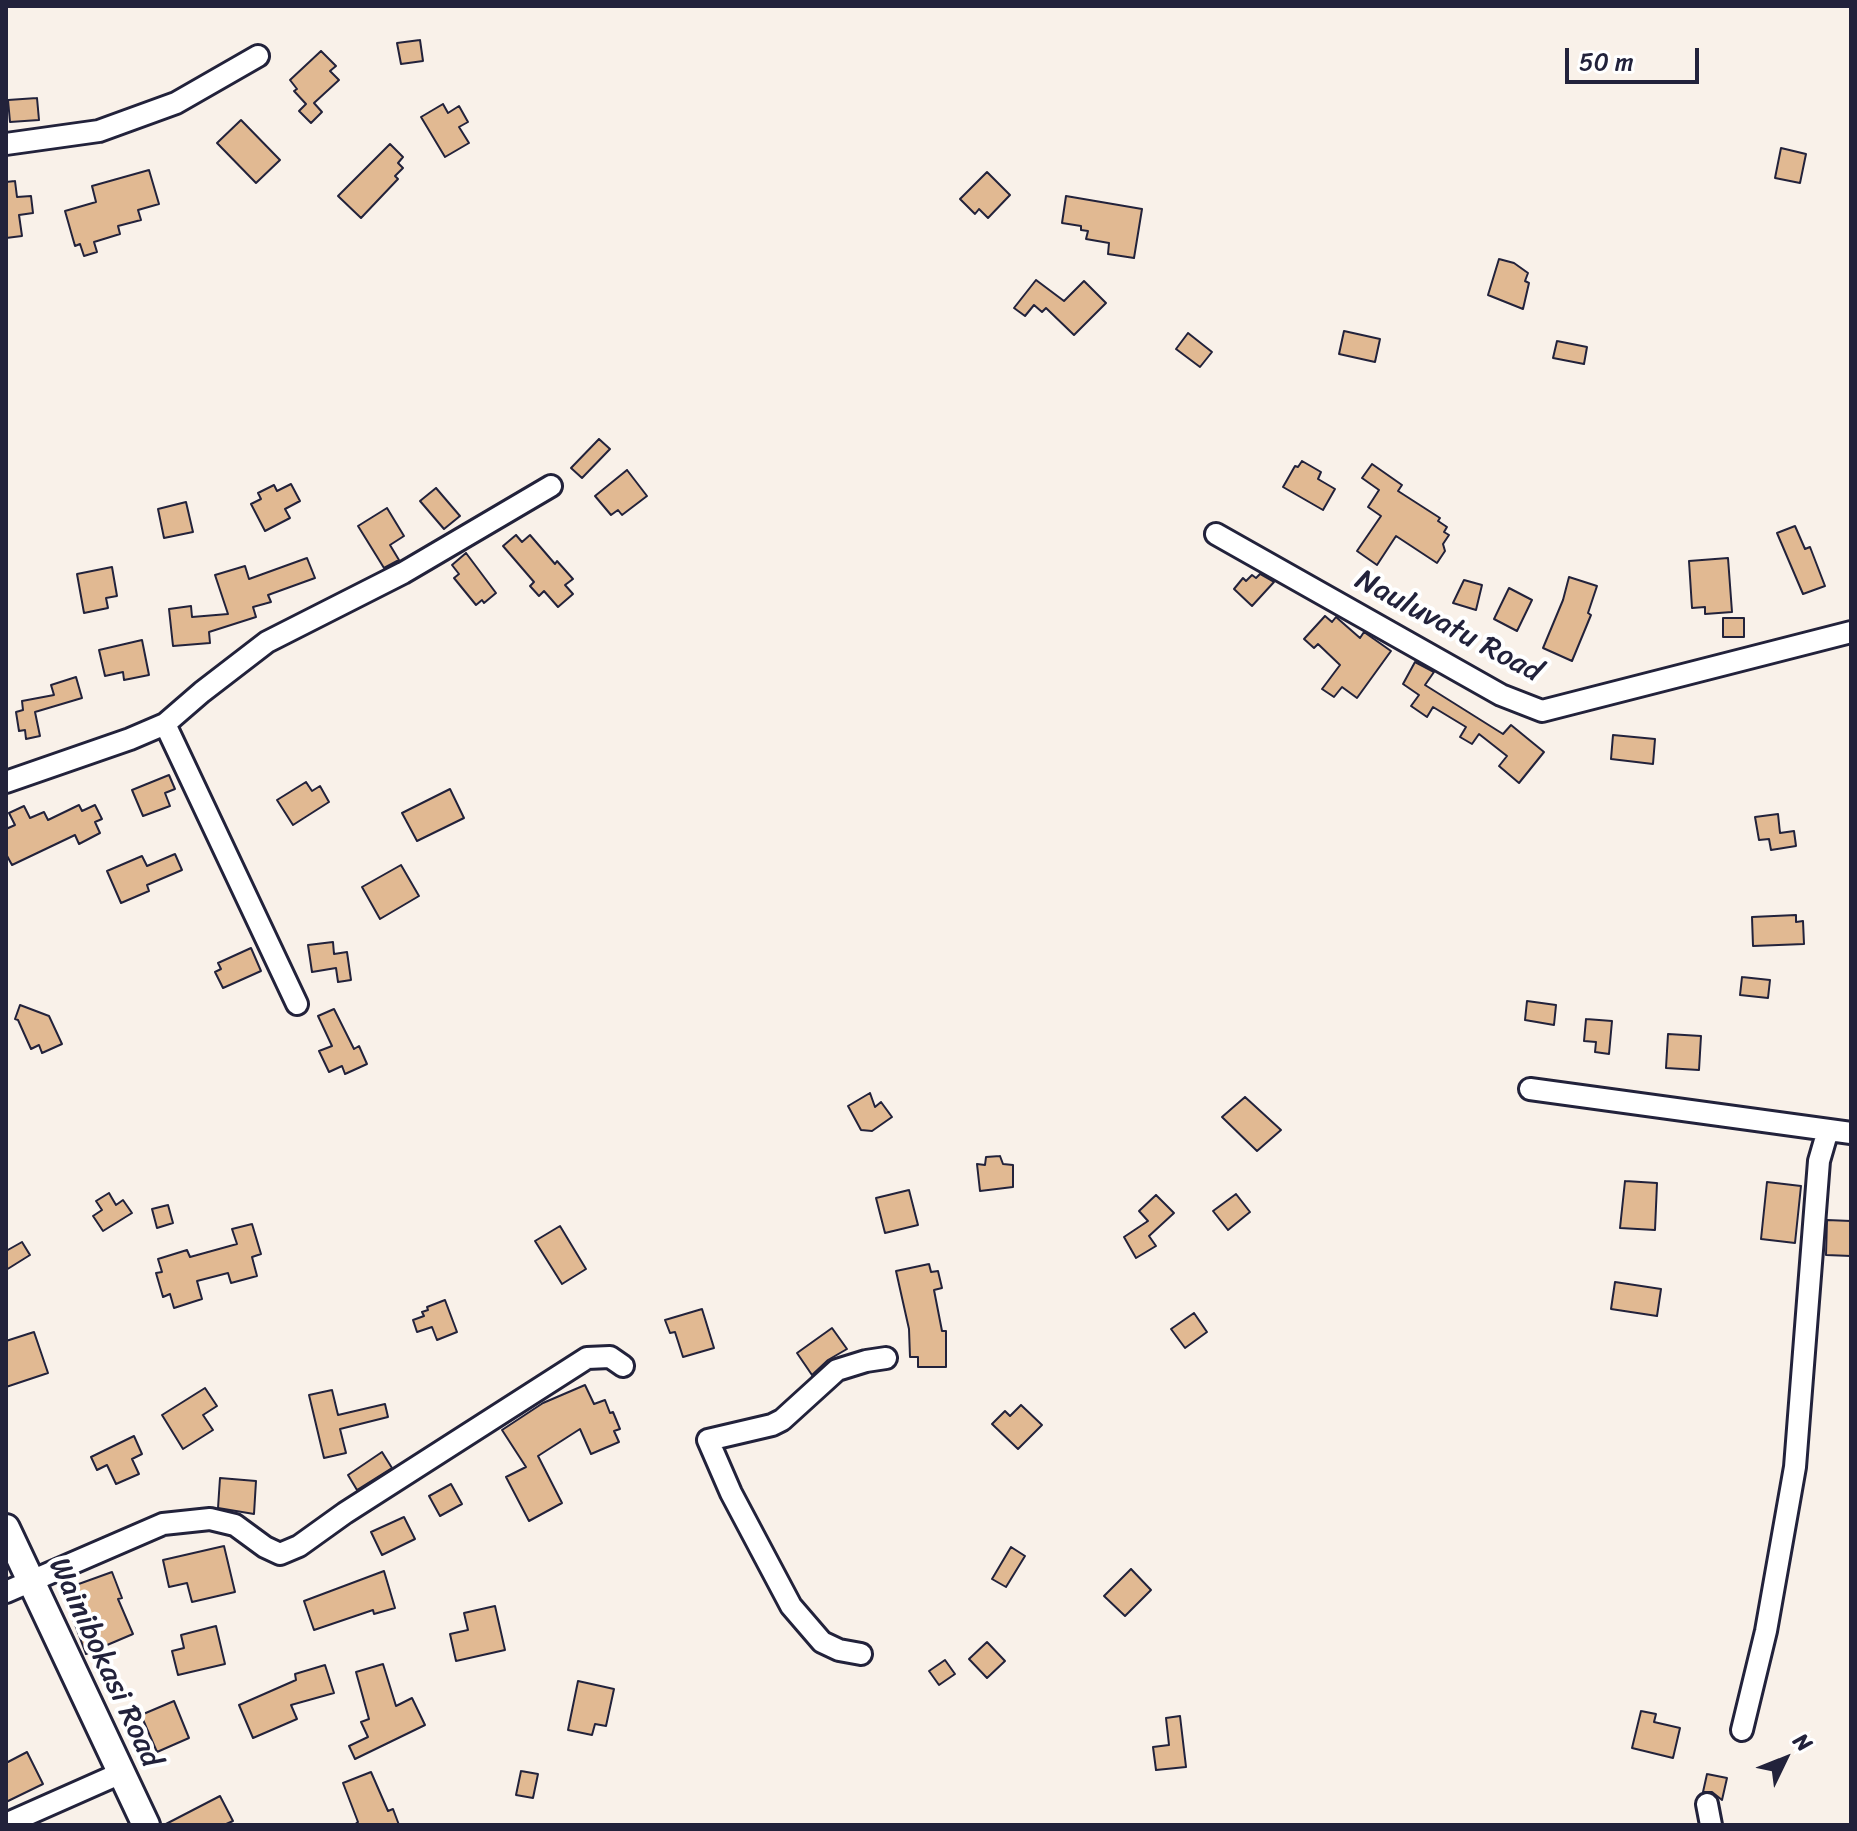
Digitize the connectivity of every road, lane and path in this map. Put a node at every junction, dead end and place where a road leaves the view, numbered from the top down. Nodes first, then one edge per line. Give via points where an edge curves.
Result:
1 (258, 56) dead end
2 (6, 144) edge
3 (551, 486) dead end
4 (1216, 534) dead end
5 (1851, 632) edge
6 (165, 724) junction
7 (6, 782) edge
8 (297, 1004) dead end
9 (1530, 1089) dead end
10 (1850, 1127) edge
11 (1828, 1130) junction
12 (886, 1358) dead end
13 (623, 1366) dead end
14 (6, 1528) edge
15 (15, 1574) edge
16 (861, 1654) dead end
17 (1742, 1730) dead end
18 (121, 1773) junction
19 (1707, 1804) dead end
20 (6, 1824) edge
21 (146, 1825) edge
22 (1711, 1825) edge

1 - 2 street via 176,103 99,131
3 - 6 street via 403,573 267,642
4 - 5 street, Nauluvatu Road via 1501,695 1542,711
6 - 7 street
6 - 8 street
9 - 11 street
10 - 11 street
11 - 17 street via 1819,1161 1795,1467
12 - 16 street via 837,1370 772,1425 708,1440 791,1606 822,1642
13 - 15 street via 610,1357 587,1358 280,1554 235,1525 210,1519 163,1524
14 - 15 main road, Wainibokasi Road
15 - 18 main road, Wainibokasi Road
18 - 20 street
18 - 21 main road, Wainibokasi Road
19 - 22 street

